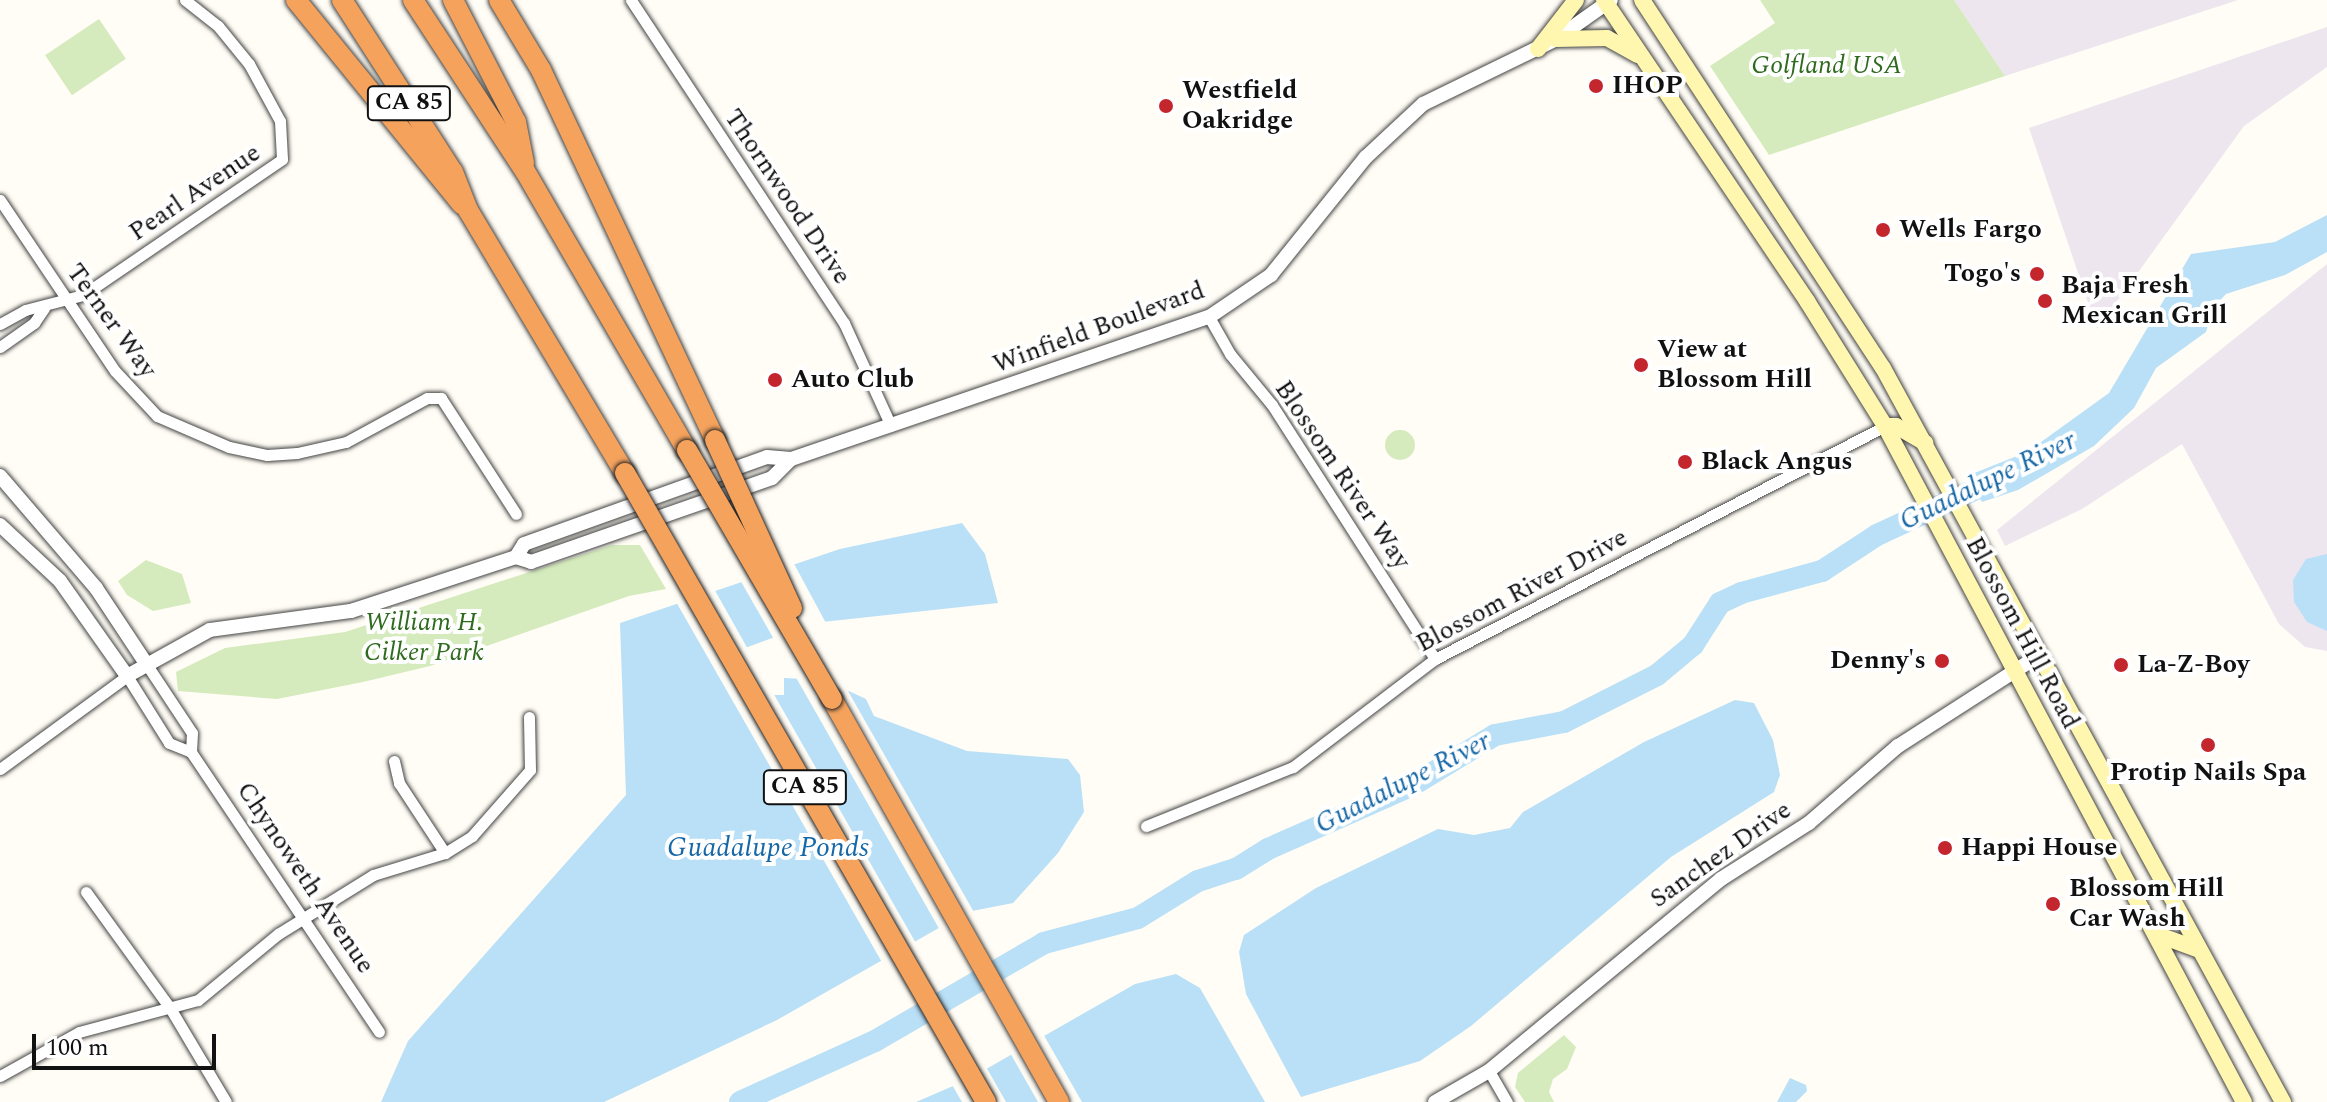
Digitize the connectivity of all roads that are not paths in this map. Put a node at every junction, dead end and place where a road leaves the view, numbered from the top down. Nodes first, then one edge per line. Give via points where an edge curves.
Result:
1 (185, 0) edge
2 (296, 0) edge
3 (342, 0) edge
4 (413, 0) edge
5 (453, 0) edge
6 (499, 0) edge
7 (631, 0) edge
8 (1576, 0) edge
9 (1625, 0) edge
10 (1642, 0) edge
11 (1607, 2) edge
12 (1556, 39) junction
13 (1538, 49) junction
14 (1639, 56) junction
15 (525, 171) junction
16 (0, 200) edge
17 (468, 210) junction
18 (69, 301) junction
19 (1807, 301) junction
20 (1844, 307) junction
21 (44, 308) junction
22 (1209, 317) junction
23 (0, 324) edge
24 (0, 347) edge
25 (891, 426) junction
26 (1885, 426) junction
27 (1929, 448) junction
28 (791, 459) junction
29 (0, 476) edge
30 (516, 514) dead end
31 (0, 525) edge
32 (516, 557) junction
33 (2040, 655) junction
34 (1435, 659) junction
35 (145, 662) junction
36 (2018, 674) junction
37 (127, 676) junction
38 (832, 699) junction
39 (529, 717) dead end
40 (191, 752) junction
41 (394, 761) dead end
42 (0, 769) edge
43 (1146, 826) dead end
44 (445, 853) junction
45 (86, 892) dead end
46 (302, 917) junction
47 (2156, 934) junction
48 (2197, 949) junction
49 (170, 1008) junction
50 (379, 1032) dead end
51 (1489, 1071) junction
52 (0, 1076) edge
53 (226, 1102) edge
54 (986, 1102) edge
55 (1059, 1102) edge
56 (1435, 1102) edge
57 (1507, 1102) edge
58 (2244, 1102) edge
59 (2283, 1102) edge

1 - 18 street, Pearl Avenue via 218,26 249,64 280,121 282,159
2 - 17 highway via 443,186
3 - 17 highway, CA 85 via 453,172
4 - 15 highway, CA 85
5 - 15 highway via 516,122
6 - 38 highway, bridge via 541,70
7 - 25 street, Thornwood Drive via 844,323
8 - 13 main road
9 - 11 street, Winfield Boulevard
10 - 20 main road, Blossom Hill Road
11 - 12 street, Winfield Boulevard
11 - 14 main road, Blossom Hill Road
12 - 13 street, Winfield Boulevard
12 - 14 main road via 1607,38
13 - 22 street, Winfield Boulevard via 1466,80 1410,114 1366,157 1271,275
14 - 19 main road, Blossom Hill Road
15 - 38 highway, CA 85, bridge
16 - 18 street, Terner Way
17 - 54 highway, CA 85, bridge
18 - 21 street, Pearl Avenue
18 - 30 street, Terner Way via 115,371 157,416 229,447 267,455 319,450 373,431 427,398 441,398
19 - 20 main road
19 - 26 main road, Blossom Hill Road
20 - 27 main road, Blossom Hill Road
21 - 23 street, Pearl Avenue via 25,310
21 - 24 street, Pearl Avenue via 34,323
22 - 25 street, Winfield Boulevard
22 - 34 street, Blossom River Way via 1230,354 1272,405
25 - 28 street, Winfield Boulevard
26 - 27 main road via 1896,426
26 - 34 street, Blossom River Drive
26 - 36 main road, Blossom Hill Road
27 - 33 main road, Blossom Hill Road
28 - 32 street, Winfield Boulevard via 767,457 524,544
28 - 32 street, Winfield Boulevard via 772,478 629,530 531,562
29 - 35 street, Chynoweth Avenue via 96,588
31 - 37 street, Chynoweth Avenue via 60,581
32 - 35 street, Winfield Boulevard via 351,611 210,630
33 - 36 street, Sanchez Drive
33 - 48 main road, Blossom Hill Road
34 - 43 street, Blossom River Drive via 1319,752
35 - 37 street, Winfield Boulevard
35 - 40 street, Chynoweth Avenue via 192,733
36 - 47 main road, Blossom Hill Road
36 - 51 street, Sanchez Drive via 1930,723 1809,823 1725,876
37 - 40 street, Chynoweth Avenue via 169,743
37 - 42 street
38 - 55 highway, CA 85
39 - 44 street via 530,770 472,836
40 - 46 street, Chynoweth Avenue
41 - 44 street via 399,783
44 - 46 street via 373,875
45 - 49 street
46 - 49 street via 254,952 223,984
46 - 50 street, Chynoweth Avenue
47 - 48 main road
47 - 58 main road, Blossom Hill Road
48 - 59 main road, Blossom Hill Road
49 - 52 street via 79,1032
49 - 53 street
51 - 56 street, Sanchez Drive
51 - 57 street

